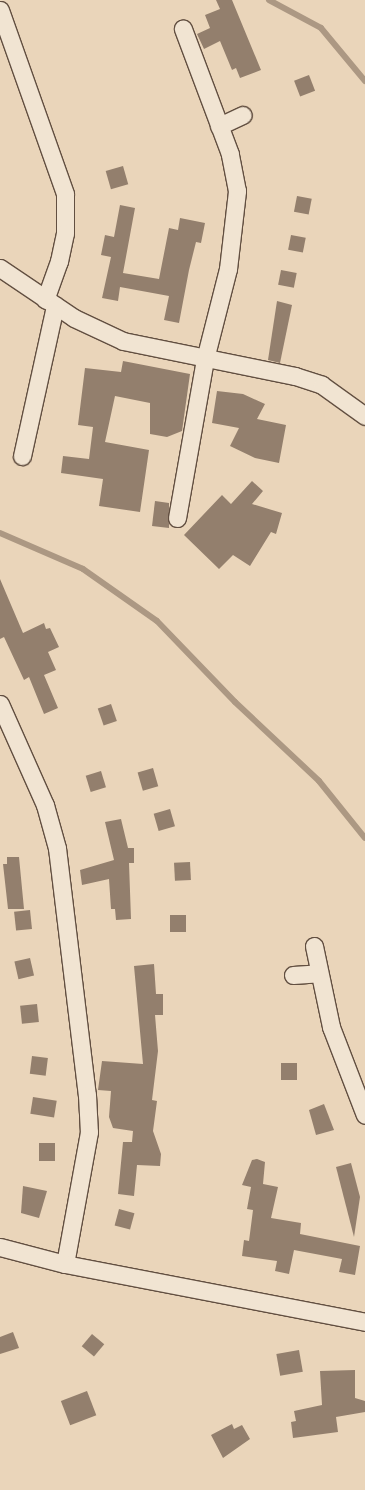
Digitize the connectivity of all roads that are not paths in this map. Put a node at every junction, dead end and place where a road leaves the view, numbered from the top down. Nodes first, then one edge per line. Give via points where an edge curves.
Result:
1 (0, 10) edge
2 (183, 28) dead end
3 (243, 115) dead end
4 (219, 126) junction
5 (0, 268) edge
6 (50, 303) junction
7 (205, 359) junction
8 (365, 416) edge
9 (22, 456) dead end
10 (177, 518) dead end
11 (0, 704) edge
12 (314, 946) dead end
13 (319, 972) junction
14 (293, 975) dead end
15 (365, 1115) edge
16 (0, 1248) edge
17 (65, 1264) junction
18 (365, 1322) edge

1 - 6 street via 65,194 65,233
2 - 4 street
3 - 4 street
4 - 7 street via 235,176 236,211 228,269
5 - 6 street
6 - 7 street via 123,341
6 - 9 street
7 - 8 street via 230,361 322,385
7 - 10 street
11 - 17 street via 45,805 55,842 86,1087 89,1132
12 - 13 street
13 - 14 street
13 - 15 street via 339,1053
16 - 17 street
17 - 18 street

